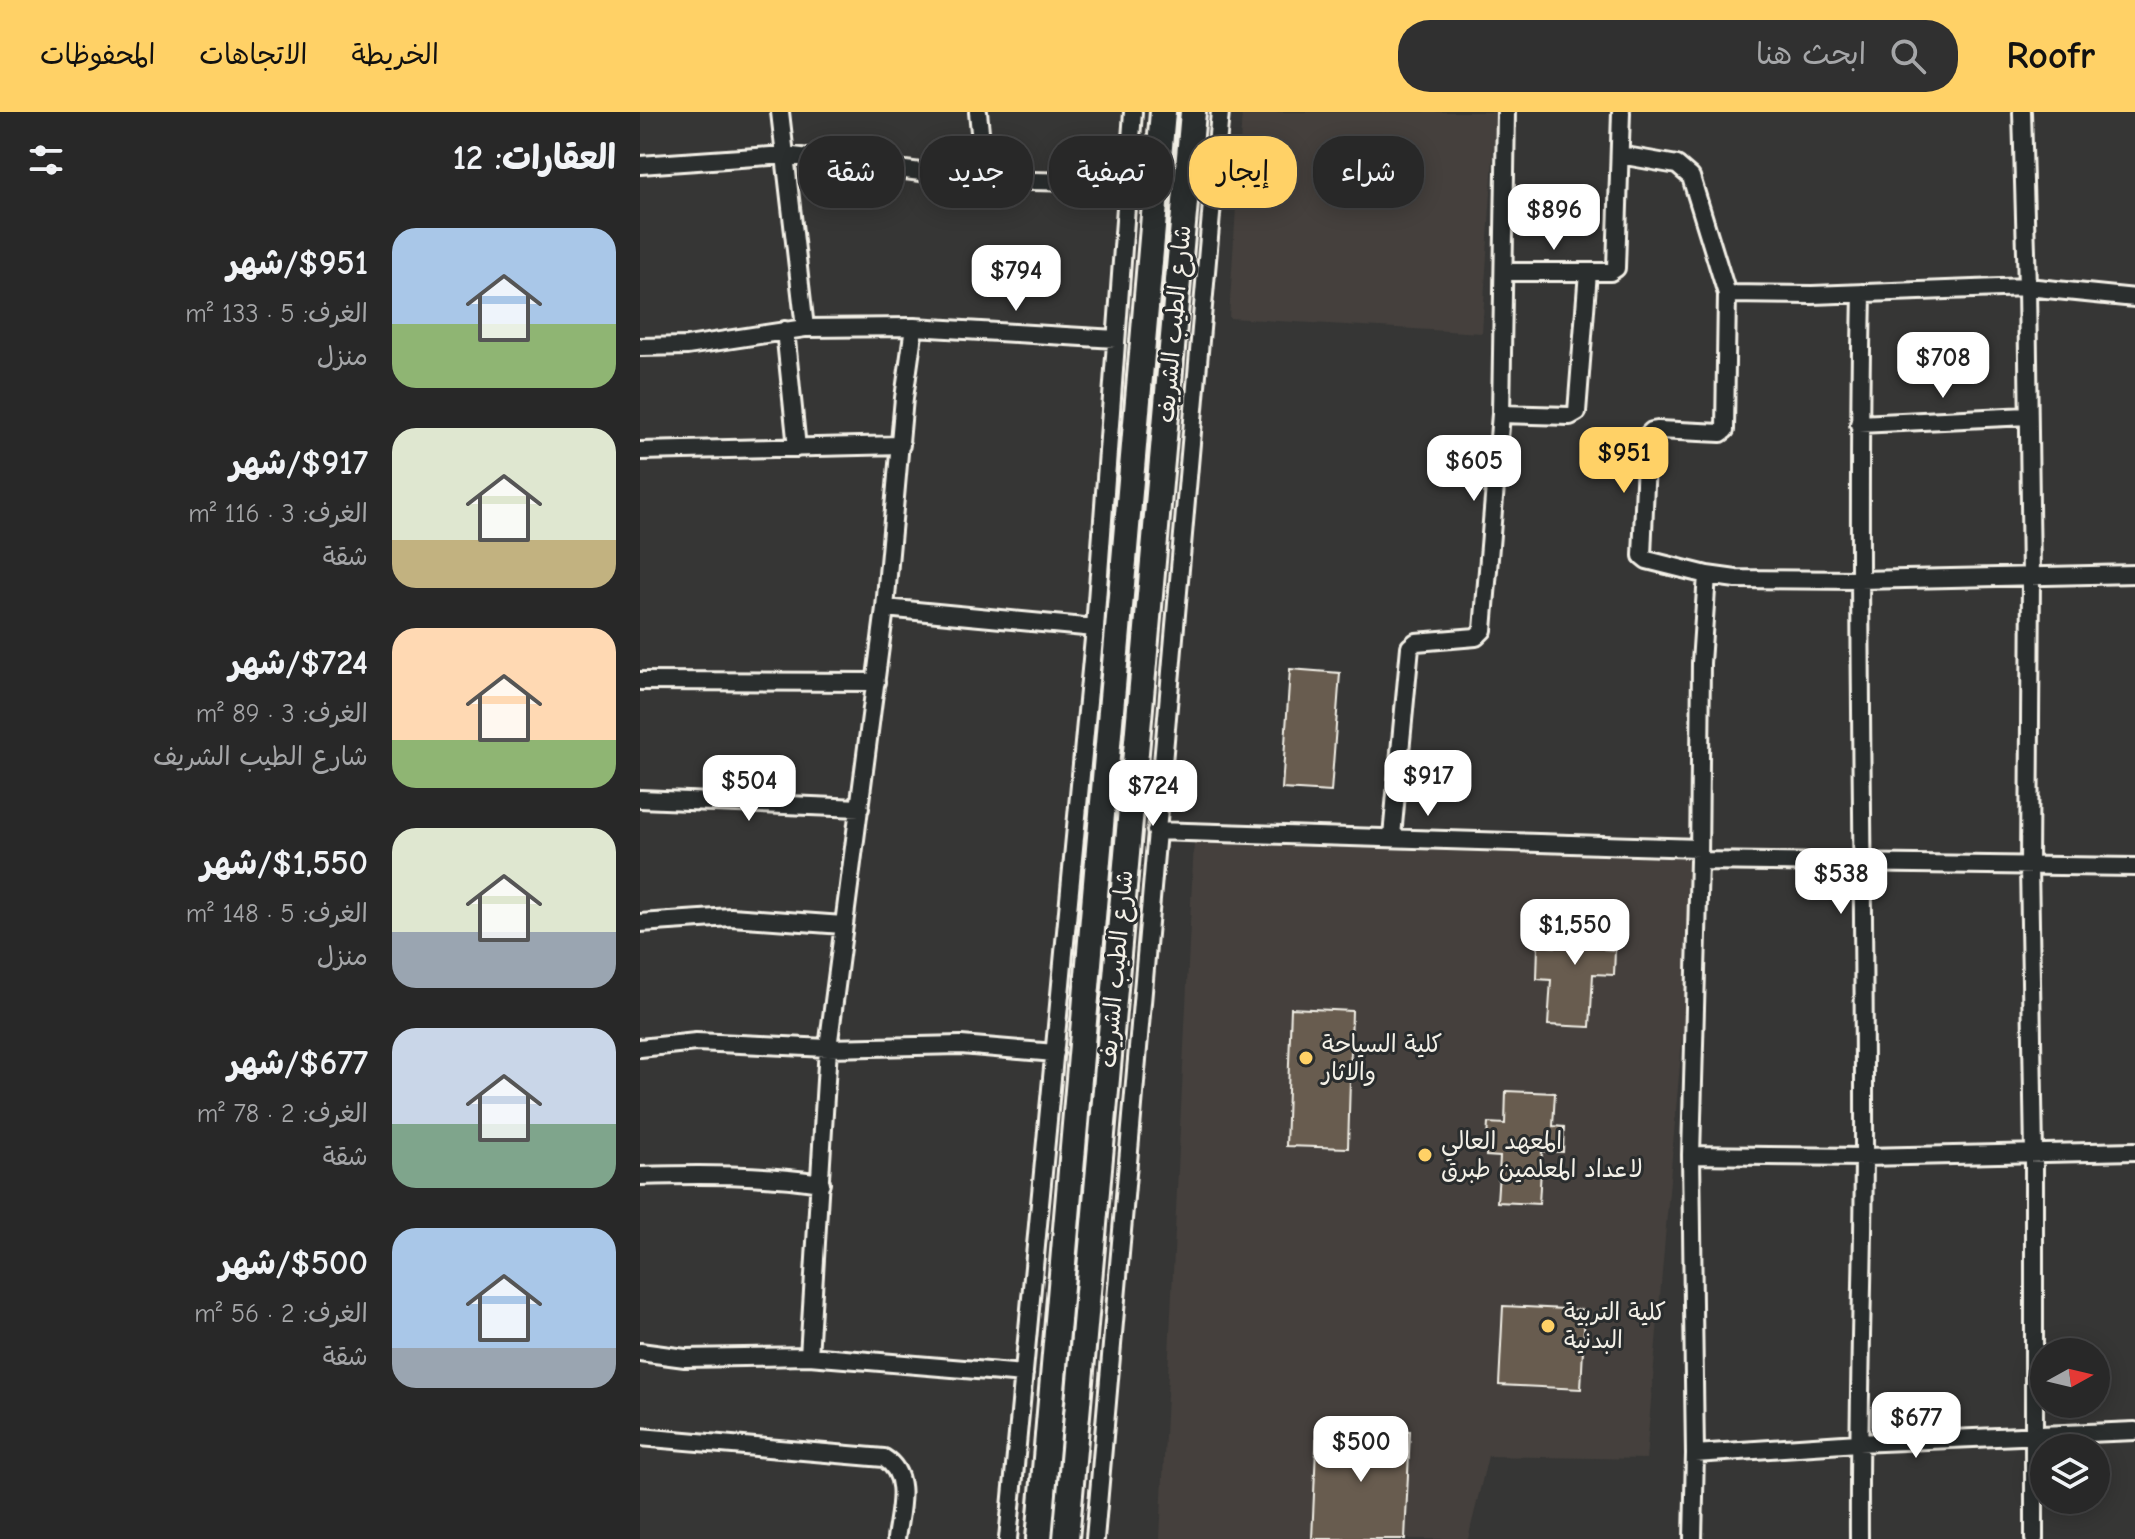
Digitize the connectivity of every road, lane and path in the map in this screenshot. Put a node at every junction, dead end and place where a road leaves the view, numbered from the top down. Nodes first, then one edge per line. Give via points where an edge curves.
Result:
1 (780, 112) edge
2 (978, 112) edge
3 (1133, 112) edge
4 (1163, 112) edge
5 (1193, 112) edge
6 (1220, 112) edge
7 (1506, 112) edge
8 (1621, 112) edge
9 (2022, 112) edge
10 (980, 136) edge
11 (1131, 136) edge
12 (785, 155) junction
13 (1620, 155) junction
14 (640, 165) edge
15 (920, 172) edge
16 (1125, 208) edge
17 (1504, 272) junction
18 (1588, 272) junction
19 (2027, 287) junction
20 (1862, 293) junction
21 (1727, 294) junction
22 (2135, 298) edge
23 (914, 327) junction
24 (805, 328) junction
25 (785, 330) junction
26 (1116, 339) junction
27 (640, 347) edge
28 (1501, 414) junction
29 (2028, 416) junction
30 (1859, 424) junction
31 (901, 445) junction
32 (797, 448) junction
33 (640, 451) edge
34 (2135, 574) edge
35 (1707, 575) junction
36 (2031, 577) junction
37 (1859, 580) junction
38 (885, 608) junction
39 (1095, 628) junction
40 (640, 681) edge
41 (876, 682) junction
42 (640, 799) edge
43 (860, 808) junction
44 (1156, 831) junction
45 (1392, 836) junction
46 (1699, 854) junction
47 (1861, 862) junction
48 (2029, 866) junction
49 (2135, 867) edge
50 (640, 923) edge
51 (843, 925) junction
52 (640, 1048) edge
53 (828, 1048) junction
54 (1055, 1053) junction
55 (2135, 1151) edge
56 (2034, 1154) junction
57 (1691, 1155) junction
58 (1864, 1157) junction
59 (640, 1176) edge
60 (821, 1183) junction
61 (640, 1352) edge
62 (809, 1356) junction
63 (1024, 1374) junction
64 (2135, 1431) edge
65 (2030, 1434) edge
66 (2033, 1434) joint
67 (640, 1437) edge
68 (1858, 1443) junction
69 (1695, 1454) junction
70 (2034, 1514) edge
71 (896, 1539) edge
72 (1008, 1539) edge
73 (1039, 1539) edge
74 (1066, 1539) edge
75 (1095, 1539) edge
76 (1693, 1539) edge
77 (1859, 1539) edge
78 (2034, 1539) edge

1 - 12 street
2 - 10 street
3 - 11 street
4 - 73 main road, شارع الطيب الشريف
5 - 74 main road, شارع الطيب الشريف
6 - 44 street
7 - 17 street
8 - 13 street
9 - 19 street
12 - 14 street
12 - 15 street
12 - 24 street
13 - 18 street via 1618,265 1610,272
13 - 21 street via 1677,165 1691,177
16 - 26 street
17 - 18 street
17 - 28 street
18 - 28 street via 1577,412
19 - 20 street
19 - 22 street
19 - 29 street
20 - 21 street
20 - 30 street
21 - 35 street via 1725,430 1658,430 1647,436 1642,556
23 - 24 street
23 - 26 street
23 - 31 street
24 - 25 street
25 - 27 street via 687,346
25 - 32 street
26 - 39 street
28 - 45 street via 1483,630 1476,637 1416,642 1410,647
29 - 30 street
29 - 36 street
30 - 37 street
31 - 32 street
31 - 38 street
32 - 33 street
34 - 36 street
35 - 37 street
35 - 46 street
36 - 37 street
36 - 48 street
37 - 47 street
38 - 39 street
38 - 41 street
39 - 54 street
40 - 41 street
41 - 43 street
42 - 43 street
43 - 51 street
44 - 45 street
44 - 75 street
45 - 46 street
46 - 47 street
46 - 57 street
47 - 48 street
47 - 58 street
48 - 49 street
48 - 56 street
50 - 51 street via 731,917
51 - 53 street
52 - 53 street via 696,1042
53 - 54 street via 961,1045
53 - 60 street
54 - 63 street
55 - 56 street
56 - 58 street
56 - 66 street
57 - 58 street
57 - 69 street
58 - 68 street
59 - 60 street via 721,1174
60 - 62 street
61 - 62 street via 685,1358
62 - 63 street
63 - 72 street
64 - 66 street
65 - 68 street
67 - 71 street via 884,1458 901,1478
68 - 69 street
68 - 77 street
69 - 76 street
70 - 78 street

